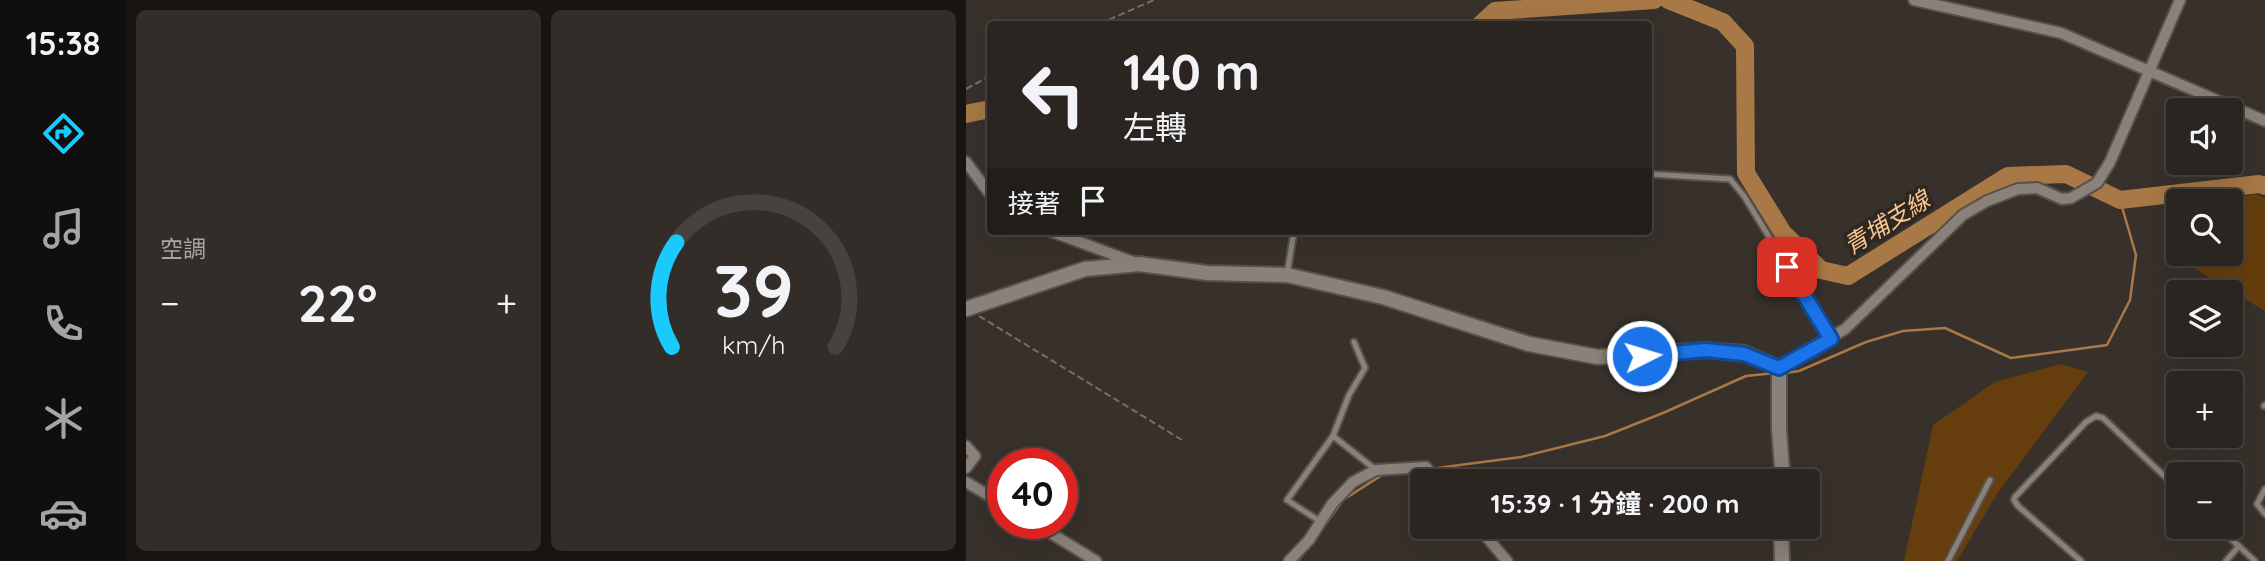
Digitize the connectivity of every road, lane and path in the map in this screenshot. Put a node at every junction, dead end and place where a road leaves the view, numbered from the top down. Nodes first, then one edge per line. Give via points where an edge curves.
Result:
1 (1154, 0) edge
2 (1913, 0) edge
3 (2180, 0) edge
4 (1106, 21) edge
5 (2151, 70) junction
6 (987, 78) edge
7 (966, 89) edge
8 (2265, 121) edge
9 (966, 162) edge
10 (1652, 174) edge
11 (987, 190) edge
12 (1061, 235) edge
13 (1293, 235) edge
14 (1139, 264) junction
15 (1287, 275) junction
16 (966, 308) edge
17 (1831, 339) junction
18 (1354, 342) dead end
19 (1780, 374) junction
20 (1333, 436) junction
21 (1182, 440) dead end
22 (966, 446) edge
23 (966, 468) edge
24 (1428, 469) edge
25 (1782, 469) edge
26 (1376, 470) junction
27 (2166, 478) edge
28 (1990, 480) dead end
29 (966, 482) edge
30 (2265, 489) edge
31 (987, 494) edge
32 (2265, 514) edge
33 (1321, 522) junction
34 (1060, 539) edge
35 (1488, 539) edge
36 (1781, 539) edge
37 (2231, 539) edge
38 (2239, 546) junction
39 (1096, 561) edge
40 (1289, 561) edge
41 (1507, 561) edge
42 (1782, 561) edge
43 (1948, 561) edge
44 (2081, 561) edge
45 (2226, 561) edge
46 (2255, 561) edge

1 - 4 path
2 - 5 street via 2061,33
3 - 5 street
5 - 8 street
5 - 17 street via 2096,183 2062,199 2037,188 2018,189 1963,215
6 - 7 path
9 - 11 street
10 - 17 lane via 1730,179
12 - 14 street
13 - 15 lane
14 - 15 street via 1207,273
14 - 16 street via 1085,269
15 - 19 street via 1382,298 1529,344 1598,358 1706,350 1744,354
16 - 21 path
17 - 19 street
18 - 20 lane via 1365,368
19 - 25 street
20 - 26 lane
20 - 33 lane via 1287,500
22 - 23 street via 975,456
24 - 26 street
26 - 33 street via 1353,482
27 - 44 lane via 2103,418 2096,415 2086,422 2014,500
28 - 43 lane
29 - 31 street
30 - 32 lane via 2257,504
33 - 40 street
34 - 39 street
35 - 41 street
36 - 42 street
37 - 38 lane
38 - 45 lane
38 - 46 lane

